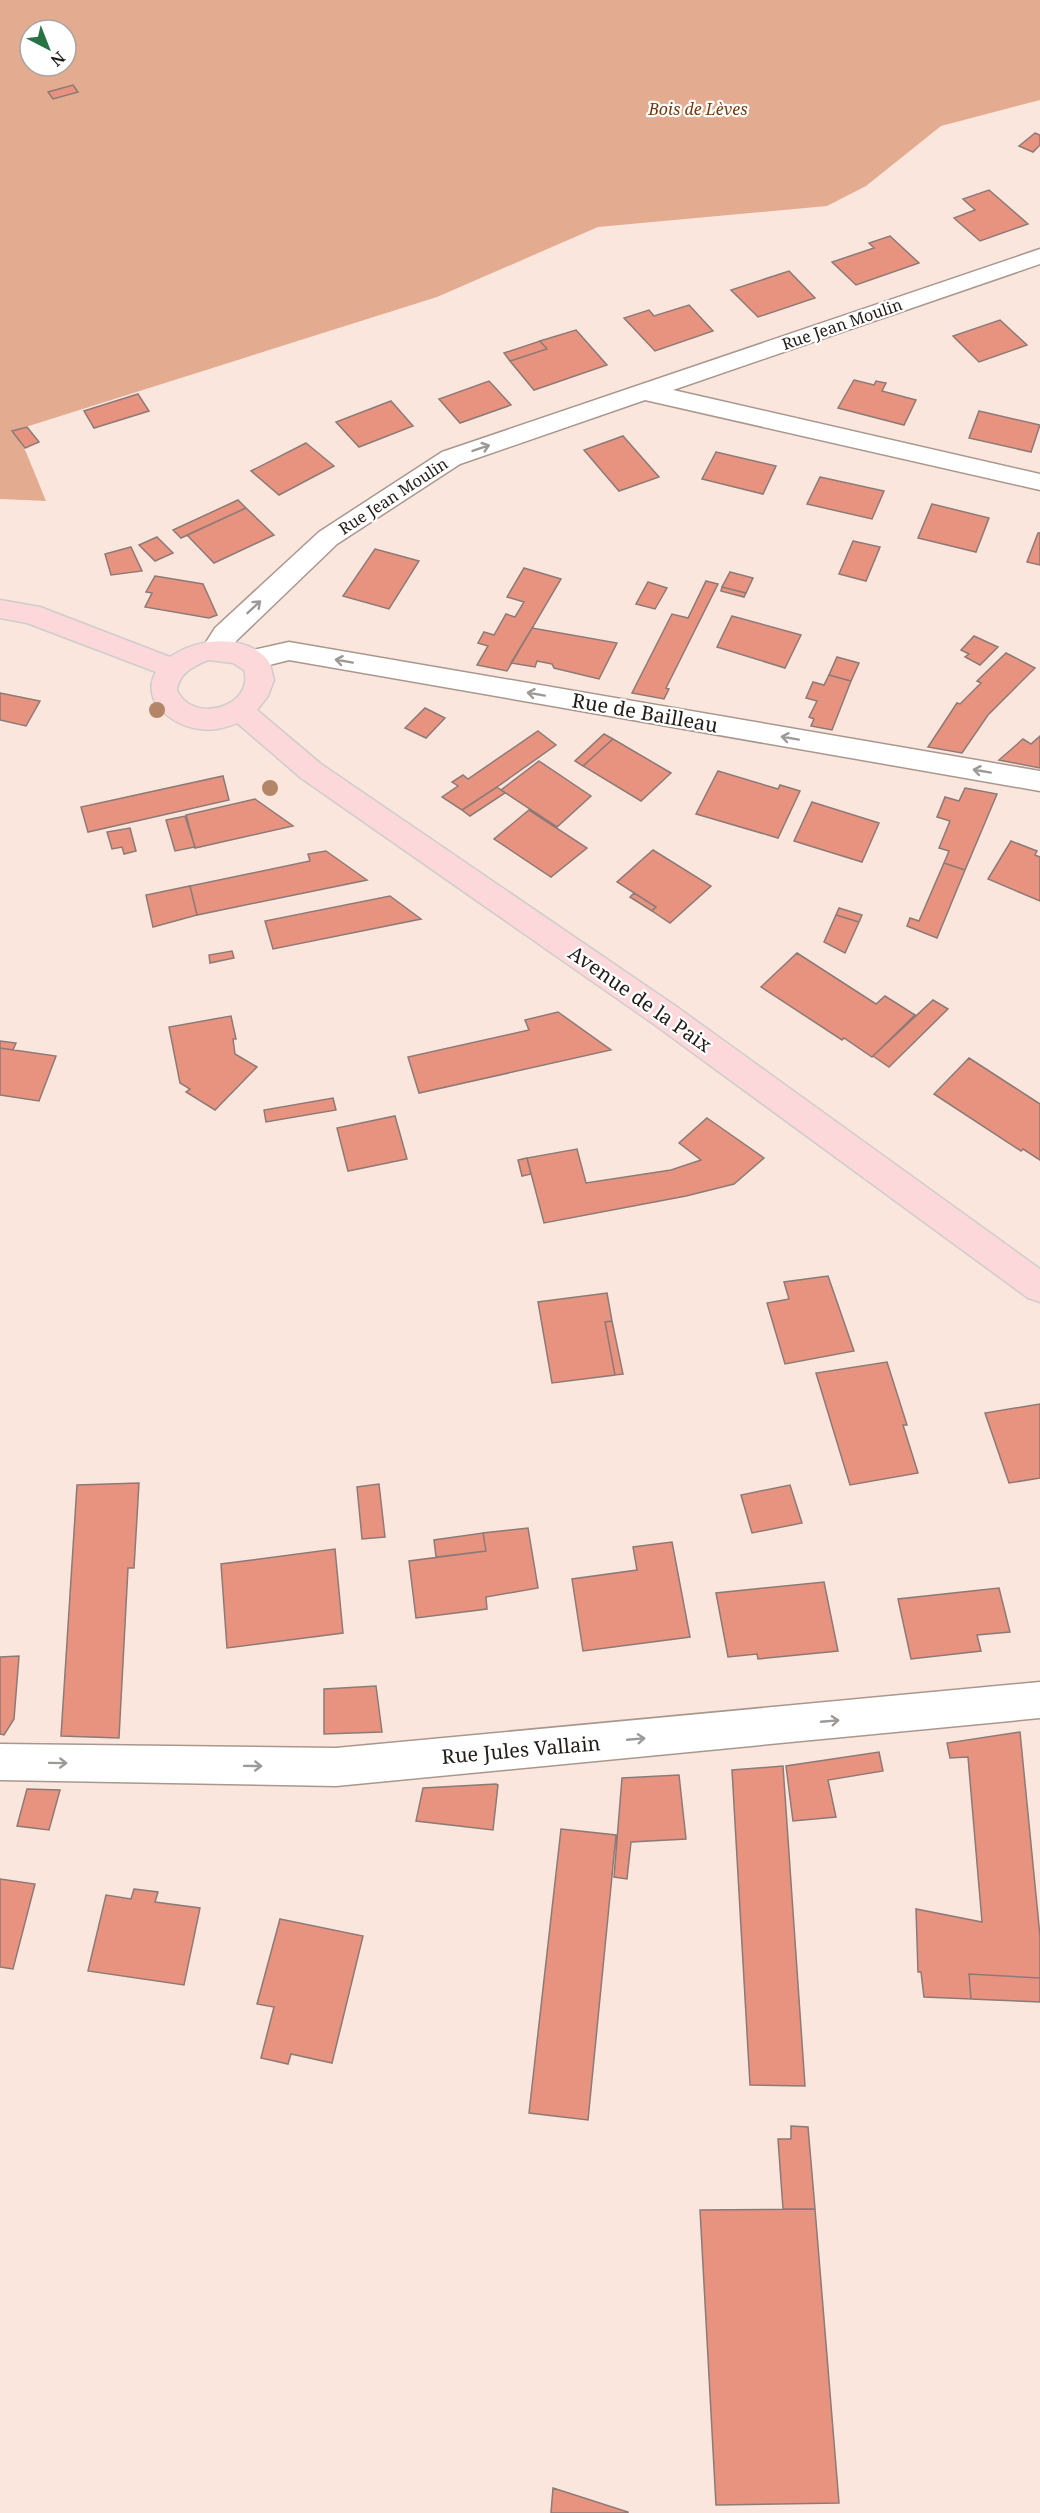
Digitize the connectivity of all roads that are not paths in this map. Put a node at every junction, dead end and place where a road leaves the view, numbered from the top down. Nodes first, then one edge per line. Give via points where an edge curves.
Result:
1 (1040, 256) edge
2 (645, 392) junction
3 (1040, 482) edge
4 (0, 609) edge
5 (215, 650) junction
6 (250, 660) junction
7 (172, 668) junction
8 (240, 710) junction
9 (1040, 781) edge
10 (1040, 1288) edge
11 (1040, 1700) edge
12 (0, 1762) edge

1 - 2 street, Rue Jean Moulin
2 - 3 street
5 -> 2 street, Rue Jean Moulin via 225,634 328,538 451,458
4 - 7 main road via 31,614
5 - 6 main road via 238,653
5 - 7 main road via 191,654
6 - 8 main road via 258,670 259,692
9 -> 6 street, Rue de Bailleau via 289,651
7 - 8 main road via 164,683 165,694 181,712 211,718
8 - 10 main road, Avenue de la Paix via 311,771 666,1016
12 -> 11 street, Rue Jules Vallain via 336,1767

